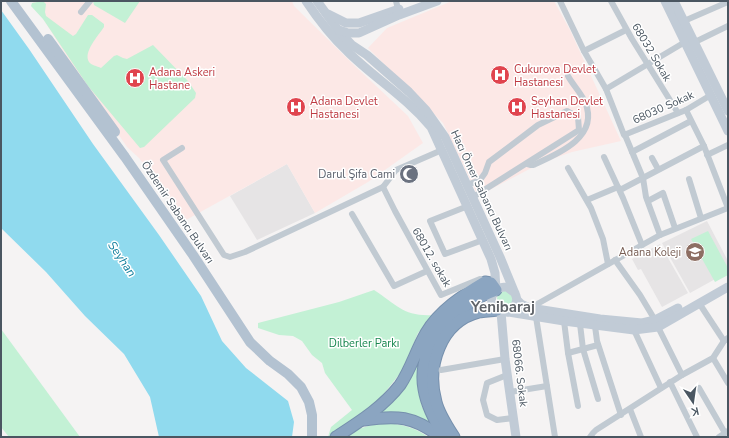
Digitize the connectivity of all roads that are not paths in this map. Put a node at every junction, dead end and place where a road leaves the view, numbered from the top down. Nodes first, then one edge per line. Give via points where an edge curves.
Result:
1 (12, 1) edge
2 (19, 1) edge
3 (90, 1) edge
4 (306, 1) edge
5 (420, 1) edge
6 (436, 1) edge
7 (560, 1) edge
8 (611, 1) edge
9 (665, 1) edge
10 (674, 1) edge
11 (728, 2) edge
12 (321, 6) edge
13 (398, 9) edge
14 (312, 10) junction
15 (81, 12) dead end
16 (684, 21) junction
17 (728, 26) edge
18 (326, 28) junction
19 (338, 30) junction
20 (626, 30) junction
21 (359, 33) junction
22 (690, 42) junction
23 (584, 51) junction
24 (367, 55) junction
25 (648, 65) junction
26 (568, 76) dead end
27 (606, 89) junction
28 (711, 95) junction
29 (686, 110) junction
30 (728, 111) edge
31 (678, 113) junction
32 (691, 121) junction
33 (728, 131) edge
34 (625, 135) junction
35 (728, 145) edge
36 (704, 146) junction
37 (182, 148) dead end
38 (442, 150) junction
39 (632, 152) junction
40 (707, 155) junction
41 (604, 157) dead end
42 (652, 158) dead end
43 (527, 164) junction
44 (568, 168) dead end
45 (658, 169) junction
46 (643, 178) junction
47 (689, 179) dead end
48 (467, 185) junction
49 (384, 187) junction
50 (619, 189) junction
51 (473, 197) junction
52 (587, 200) junction
53 (648, 201) junction
54 (468, 206) junction
55 (728, 208) edge
56 (352, 214) dead end
57 (701, 218) junction
58 (675, 228) junction
59 (660, 235) junction
60 (483, 240) junction
61 (642, 245) junction
62 (615, 260) junction
63 (608, 264) junction
64 (427, 270) junction
65 (728, 279) edge
66 (485, 282) junction
67 (728, 287) edge
68 (496, 290) junction
69 (516, 296) junction
70 (700, 303) junction
71 (532, 308) junction
72 (502, 311) junction
73 (536, 317) junction
74 (564, 322) junction
75 (657, 323) junction
76 (580, 324) junction
77 (595, 326) junction
78 (634, 330) junction
79 (726, 340) edge
80 (598, 345) junction
81 (583, 349) junction
82 (568, 353) junction
83 (713, 358) junction
84 (505, 359) junction
85 (441, 370) dead end
86 (507, 375) junction
87 (682, 375) junction
88 (670, 382) junction
89 (728, 382) edge
90 (547, 386) junction
91 (661, 388) junction
92 (699, 388) dead end
93 (510, 392) junction
94 (598, 399) dead end
95 (578, 406) dead end
96 (630, 409) junction
97 (621, 415) junction
98 (513, 418) junction
99 (361, 421) junction
100 (727, 432) edge
101 (312, 437) edge
102 (318, 437) edge
103 (336, 437) edge
104 (441, 437) edge
105 (444, 437) edge
106 (454, 437) edge
107 (516, 437) edge
108 (555, 437) edge
109 (590, 437) edge
110 (641, 437) edge
111 (697, 437) edge
112 (719, 437) edge

1 - 101 main road, Özdemir Sabancı Bulvarı via 129,163 250,342 301,387 312,415
2 - 102 main road, Özdemir Sabancı Bulvarı via 119,137 251,332 307,384 315,400
3 - 15 street
4 - 14 main road, Hacı Ömer Sabancı Bulvarı
5 - 13 main road
6 - 13 main road
7 - 23 street, 68030 Sokak
8 - 20 street, 68032 Sokak
9 - 22 main road
10 - 16 main road
11 - 16 street
12 - 13 main road via 346,23 359,24
12 - 14 main road
12 - 19 main road, Hacı Ömer Sabancı Bulvarı
13 - 21 main road
14 - 18 main road, Hacı Ömer Sabancı Bulvarı
16 - 22 main road
17 - 22 street
18 - 19 main road
18 - 38 main road, Hacı Ömer Sabancı Bulvarı via 347,51 420,114 430,126
19 - 21 main road
19 - 24 main road, Hacı Ömer Sabancı Bulvarı via 352,45
20 - 23 street
20 - 25 street, 68032 Sokak
21 - 24 main road via 359,42
22 - 25 street
22 - 28 main road
22 - 30 main road
23 - 27 street, 68030 Sokak
24 - 48 main road, Hacı Ömer Sabancı Bulvarı via 426,110 445,137
25 - 27 street
25 - 31 street, 68032 Sokak
26 - 43 street via 585,102 588,117 583,135 567,148 533,165
27 - 34 street, 68030 Sokak
28 - 29 street, 68030 Sokak
28 - 33 main road
29 - 31 street, 68030 Sokak
29 - 32 street
31 - 34 street, 68030 Sokak
32 - 36 street
32 - 39 street
34 - 39 street
35 - 40 street
36 - 40 street
36 - 45 street
37 - 49 street via 163,160 224,255 230,257
38 - 49 street via 396,170
38 - 54 main road, Hacı Ömer Sabancı Bulvarı
39 - 46 street
40 - 55 street
41 - 50 street
42 - 45 street
43 - 48 street via 579,130 578,117 567,111 538,125 489,162 480,180
43 - 51 street
44 - 52 street
45 - 46 street
46 - 50 street
46 - 53 street
47 - 57 street
48 - 51 main road, Hacı Ömer Sabancı Bulvarı
49 - 64 street, 68012. sokak
50 - 52 street
50 - 61 street
51 - 69 main road, Hacı Ömer Sabancı Bulvarı
52 - 63 street via 604,239
53 - 58 street via 663,193
53 - 59 street
54 - 60 main road, Hacı Ömer Sabancı Bulvarı
54 - 60 street via 430,221 445,254
55 - 57 street
56 - 64 street via 394,286
57 - 58 street
58 - 59 street
59 - 61 street
60 - 68 main road, Hacı Ömer Sabancı Bulvarı via 492,259
61 - 62 street
62 - 63 street
62 - 75 street
63 - 71 street
64 - 66 street, 68012. sokak via 441,295 480,279
65 - 75 main road
66 - 68 highway via 491,283
66 - 99 highway via 438,316 426,333 400,385 382,405
67 - 70 main road
68 - 69 main road via 507,287
68 - 72 main road via 491,301
68 - 105 highway via 483,294 460,311 443,326 430,346 424,366 424,388 430,410
69 - 71 main road via 521,304
69 - 72 main road via 514,308
70 - 75 main road
70 - 79 street
71 - 75 main road via 600,319
72 - 73 main road
72 - 84 main road, 68066. Sokak
72 - 106 highway via 478,312 462,320 448,332 438,348 432,386 436,403
73 - 74 main road
73 - 90 street
74 - 76 main road
74 - 82 street
75 - 78 main road
75 - 87 street
76 - 77 main road
76 - 81 street
77 - 78 main road
77 - 80 street
78 - 91 street
79 - 83 street
80 - 81 street
80 - 97 street
81 - 82 street
81 - 94 street
82 - 95 street
83 - 87 street
83 - 89 street
84 - 85 street
84 - 86 main road, 68066. Sokak
86 - 93 main road, 68066. Sokak
86 - 98 street via 487,383 483,400 487,415 497,420
87 - 88 street
88 - 91 street
88 - 111 street
90 - 93 street
90 - 108 street
91 - 96 street
92 - 100 street
93 - 98 main road, 68066. Sokak
96 - 97 street
96 - 110 street
97 - 109 street via 592,432
98 - 107 main road, 68066. Sokak
99 - 103 highway
99 - 104 highway via 380,417 409,419
100 - 112 street

